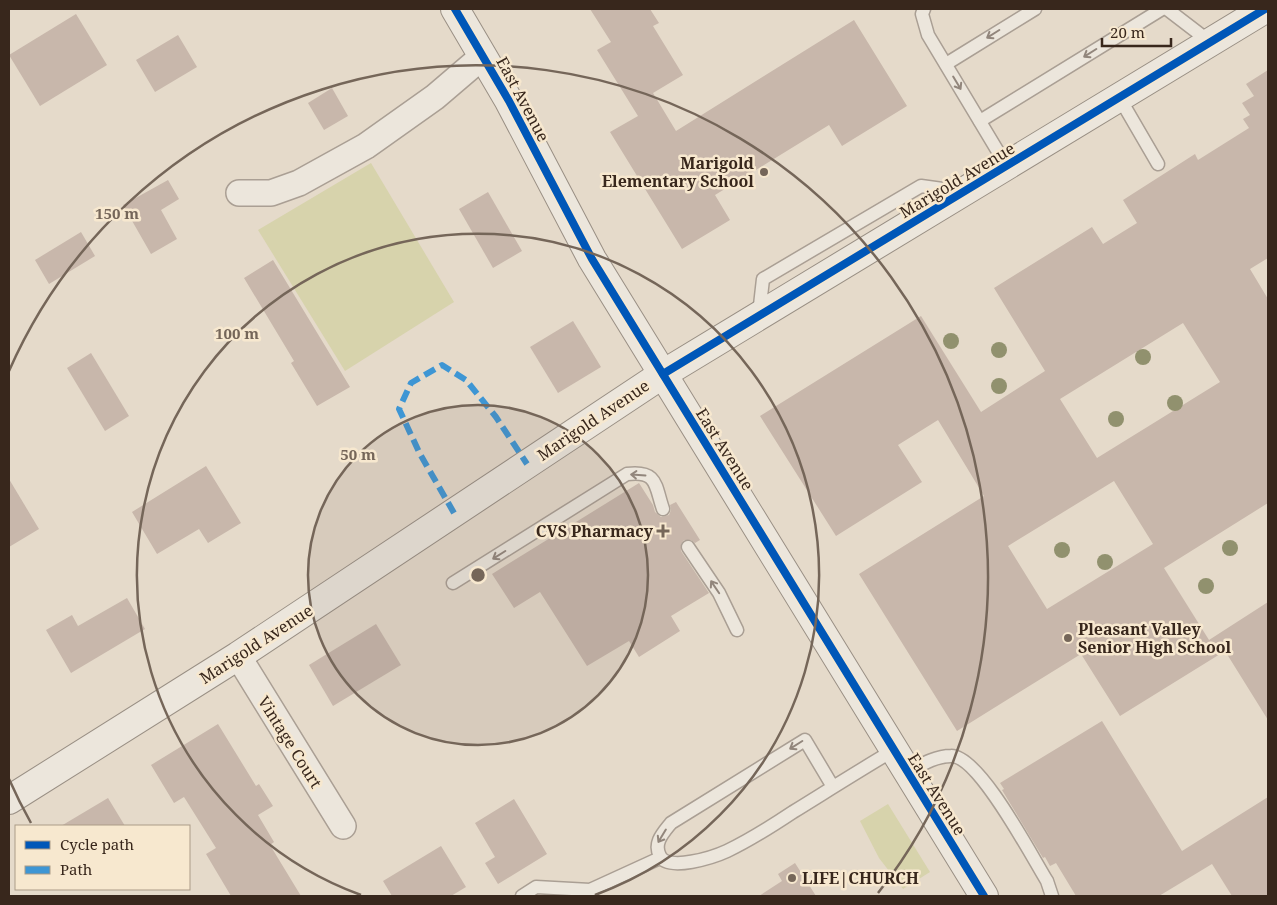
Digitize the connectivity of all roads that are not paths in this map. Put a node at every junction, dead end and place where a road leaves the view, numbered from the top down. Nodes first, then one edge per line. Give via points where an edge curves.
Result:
1 (454, 9) edge
2 (924, 9) edge
3 (1035, 9) edge
4 (1162, 9) edge
5 (1167, 9) edge
6 (1265, 9) edge
7 (1210, 42) junction
8 (484, 56) junction
9 (946, 64) junction
10 (1119, 97) junction
11 (980, 121) junction
12 (1158, 164) dead end
13 (1006, 165) junction
14 (239, 193) dead end
15 (663, 374) junction
16 (664, 509) dead end
17 (688, 548) dead end
18 (453, 583) dead end
19 (737, 630) dead end
20 (238, 656) junction
21 (901, 761) junction
22 (833, 787) junction
23 (9, 800) edge
24 (343, 826) dead end
25 (660, 858) junction
26 (978, 894) edge
27 (522, 896) edge
28 (1052, 896) edge

1 - 8 street, East Avenue
2 - 9 lane via 922,14 928,35
3 -> 9 lane
4 -> 11 lane
5 - 7 lane
6 - 7 street, Marigold Avenue
7 - 10 street, Marigold Avenue
8 - 14 street via 435,97 366,146 299,183 271,193
8 - 15 street, East Avenue via 592,259
9 -> 11 lane
10 - 12 lane
10 - 13 street, Marigold Avenue
11 - 13 lane
13 - 15 street, Marigold Avenue
15 - 20 street, Marigold Avenue
15 - 21 street, East Avenue
16 -> 18 lane via 651,477 640,472 626,474
19 -> 17 lane via 719,594
20 - 23 street, Marigold Avenue
20 - 24 street, Vintage Court
21 - 22 lane
21 - 26 street, East Avenue
21 - 28 lane via 952,755 970,764 990,788 1047,881
22 - 25 lane via 726,852 673,864
22 -> 25 lane via 805,740 671,823 658,839
25 - 27 lane via 590,890 536,887

